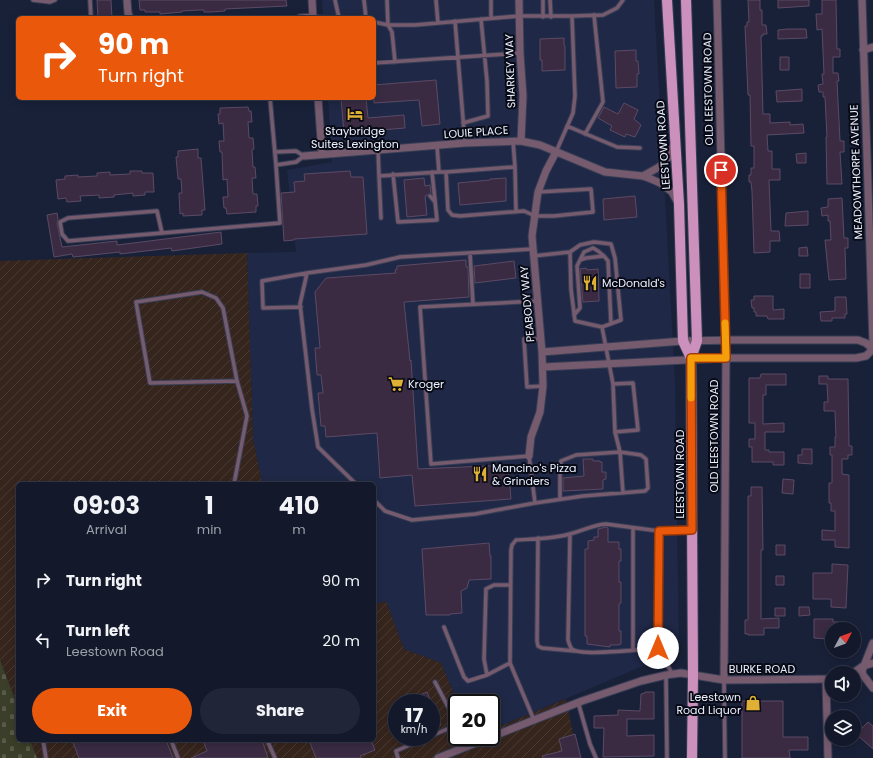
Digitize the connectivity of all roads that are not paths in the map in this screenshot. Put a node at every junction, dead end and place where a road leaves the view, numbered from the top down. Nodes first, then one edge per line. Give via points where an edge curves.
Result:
1 (33, 0) edge
2 (55, 0) edge
3 (90, 0) edge
4 (127, 0) edge
5 (312, 0) edge
6 (335, 0) edge
7 (364, 0) edge
8 (387, 0) edge
9 (436, 0) edge
10 (491, 0) edge
11 (519, 0) edge
12 (542, 0) edge
13 (550, 0) edge
14 (623, 0) edge
15 (667, 0) edge
16 (686, 0) edge
17 (717, 0) edge
18 (862, 0) edge
19 (594, 15) junction
20 (91, 16) edge
21 (129, 16) edge
22 (313, 16) edge
23 (338, 16) edge
24 (366, 16) edge
25 (519, 16) junction
26 (543, 16) junction
27 (551, 16) junction
28 (572, 16) junction
29 (491, 18) junction
30 (481, 19) junction
31 (456, 21) junction
32 (376, 22) edge
33 (438, 23) junction
34 (388, 25) junction
35 (873, 47) edge
36 (863, 50) junction
37 (520, 53) junction
38 (485, 55) junction
39 (458, 57) junction
40 (395, 62) junction
41 (376, 63) edge
42 (270, 100) edge
43 (318, 100) edge
44 (463, 123) junction
45 (567, 126) junction
46 (586, 134) junction
47 (517, 141) junction
48 (465, 143) junction
49 (674, 143) junction
50 (436, 146) junction
51 (640, 148) dead end
52 (378, 150) junction
53 (275, 152) junction
54 (556, 152) junction
55 (322, 154) junction
56 (304, 156) junction
57 (276, 165) junction
58 (514, 167) junction
59 (432, 172) junction
60 (439, 172) junction
61 (446, 172) junction
62 (393, 174) junction
63 (379, 176) junction
64 (643, 176) junction
65 (433, 178) junction
66 (429, 185) dead end
67 (538, 192) junction
68 (430, 196) dead end
69 (871, 198) edge
70 (435, 202) junction
71 (679, 204) junction
72 (516, 212) junction
73 (535, 216) junction
74 (382, 218) dead end
75 (162, 233) junction
76 (570, 252) junction
77 (470, 253) junction
78 (533, 253) junction
79 (604, 256) junction
80 (580, 260) junction
81 (307, 273) junction
82 (538, 301) junction
83 (472, 304) junction
84 (301, 307) junction
85 (574, 315) junction
86 (611, 323) junction
87 (602, 327) junction
88 (541, 339) junction
89 (725, 340) junction
90 (683, 341) junction
91 (697, 341) junction
92 (873, 344) edge
93 (606, 347) junction
94 (873, 349) edge
95 (542, 352) junction
96 (691, 358) junction
97 (726, 358) junction
98 (608, 364) junction
99 (543, 367) junction
100 (237, 381) junction
101 (613, 384) junction
102 (543, 386) junction
103 (616, 432) junction
104 (620, 452) junction
105 (529, 456) junction
106 (234, 482) edge
107 (354, 482) edge
108 (624, 493) junction
109 (560, 499) junction
110 (376, 502) edge
111 (535, 503) junction
112 (633, 528) junction
113 (692, 530) junction
114 (659, 531) junction
115 (570, 534) junction
116 (538, 538) junction
117 (510, 584) junction
118 (444, 627) dead end
119 (873, 643) edge
120 (658, 648) junction
121 (633, 650) junction
122 (578, 651) junction
123 (510, 663) junction
124 (873, 663) edge
125 (863, 666) junction
126 (669, 675) junction
127 (693, 675) junction
128 (487, 676) junction
129 (825, 679) edge
130 (724, 680) junction
131 (435, 682) dead end
132 (873, 688) edge
133 (578, 702) junction
134 (829, 702) edge
135 (448, 707) edge
136 (534, 720) junction
137 (500, 733) edge
138 (43, 742) edge
139 (172, 742) edge
140 (268, 742) edge
141 (407, 746) edge
142 (466, 747) edge
143 (46, 758) edge
144 (178, 758) edge
145 (275, 758) edge
146 (398, 758) edge
147 (438, 758) edge
148 (596, 758) edge
149 (667, 758) edge
150 (692, 758) edge
151 (724, 758) edge
152 (828, 758) edge

1 - 2 lane
3 - 20 lane
4 - 21 street
5 - 22 street
6 - 23 lane
7 - 24 lane
8 - 34 lane
9 - 33 lane
10 - 29 lane
11 - 25 street, SHARKEY WAY
12 - 26 lane
13 - 27 lane
14 - 19 lane via 617,8 603,15
15 - 49 main road, LEESTOWN ROAD
16 - 91 main road, LEESTOWN ROAD
17 - 89 street, OLD LEESTOWN ROAD
18 - 36 street, MEADOWTHORPE AVENUE
19 - 28 lane
19 - 46 lane via 603,102
25 - 26 lane
25 - 29 lane
25 - 37 street, SHARKEY WAY
26 - 27 lane
27 - 28 lane
28 - 45 lane via 575,96 573,113
29 - 30 lane
30 - 31 lane
30 - 38 lane
31 - 33 lane
31 - 39 lane
32 - 34 lane
33 - 34 lane
34 - 40 lane via 392,32
35 - 36 street
36 - 69 street, MEADOWTHORPE AVENUE
37 - 38 lane
37 - 47 street, SHARKEY WAY via 523,96
38 - 39 lane
38 - 44 lane via 488,116
39 - 40 lane
39 - 44 lane
40 - 41 lane
42 - 53 lane
43 - 55 street
44 - 48 lane
45 - 46 lane
45 - 54 lane
46 - 51 lane via 617,147
47 - 48 street, LOUIE PLACE
47 - 54 street, LOUIE PLACE via 540,145
47 - 58 lane
48 - 50 street, LOUIE PLACE
49 - 64 street via 669,157 659,167
49 - 71 main road, LEESTOWN ROAD
50 - 52 street, LOUIE PLACE
50 - 60 lane
52 - 55 street, LOUIE PLACE
52 - 63 lane
53 - 56 lane via 296,151
53 - 57 lane
54 - 64 street, LOUIE PLACE via 605,172
54 - 67 street, PEABODY WAY
55 - 56 street, LOUIE PLACE
56 - 57 lane via 296,162
57 - 75 lane via 280,223
58 - 61 lane
58 - 72 lane
59 - 60 lane
59 - 62 lane
59 - 65 lane
60 - 61 lane
61 - 72 lane via 448,210 452,215
62 - 63 lane
62 - 70 lane via 398,222 437,220
63 - 74 lane
64 - 71 street, LOUIE PLACE via 660,183 672,192
65 - 66 lane
65 - 70 lane
67 - 73 street, PEABODY WAY
67 - 73 lane via 591,189 593,212
68 - 70 lane
69 - 92 street, MEADOWTHORPE AVENUE
71 - 90 main road, LEESTOWN ROAD
72 - 73 lane via 524,211
73 - 78 street, PEABODY WAY
75 - 75 lane via 68,241 62,234 60,222 68,218 157,211
76 - 78 lane
76 - 85 lane
76 - 86 lane via 580,245 594,242 611,244 615,258 621,320
77 - 78 lane
77 - 81 lane via 400,257 366,265
77 - 83 lane
78 - 82 street, PEABODY WAY
79 - 80 lane
79 - 80 lane via 593,248 584,252
79 - 86 lane via 608,261
80 - 85 lane via 577,266 580,308
81 - 84 lane
81 - 84 lane via 262,280 263,308
82 - 83 lane
82 - 88 street, PEABODY WAY
83 - 105 lane via 420,307 431,464
84 - 107 lane via 318,447
85 - 87 lane via 575,321
86 - 87 lane
87 - 93 lane
88 - 95 street, PEABODY WAY
88 - 102 lane via 524,339 527,387
89 - 91 street
89 - 94 street via 858,340
89 - 97 street, OLD LEESTOWN ROAD
90 - 91 street
90 - 93 street
90 - 96 main road, LEESTOWN ROAD
91 - 96 main road, LEESTOWN ROAD
93 - 95 street
93 - 98 lane
94 - 97 street via 866,356 856,358
95 - 99 street, PEABODY WAY
96 - 97 street
96 - 98 street
96 - 113 main road, LEESTOWN ROAD
97 - 130 street, OLD LEESTOWN ROAD
98 - 99 street
98 - 101 lane
99 - 102 street, PEABODY WAY
100 - 100 lane via 223,308 216,298 202,292 136,302 150,383
100 - 106 lane via 247,416
101 - 103 lane
101 - 103 lane via 634,383 638,430
102 - 105 street, PEABODY WAY via 540,412 531,438
103 - 104 lane
104 - 108 lane
104 - 108 lane via 646,459 648,488 645,491
104 - 109 lane via 576,455 561,461
105 - 111 lane
108 - 109 lane
109 - 111 lane
110 - 111 lane via 385,511 412,520 475,514
112 - 114 lane
112 - 115 lane via 606,524
112 - 121 lane
113 - 114 lane
113 - 127 main road, LEESTOWN ROAD
114 - 120 lane
115 - 116 lane
115 - 122 lane via 568,640 571,648
116 - 117 lane via 516,540 512,545
116 - 122 lane via 538,646
117 - 123 lane
117 - 128 lane via 494,585 486,589 484,659
118 - 128 lane via 464,677 468,681
119 - 125 street
120 - 121 lane
120 - 126 lane
121 - 122 lane
123 - 128 lane
123 - 136 lane
124 - 125 street
125 - 132 street via 862,671
126 - 127 street, BURKE ROAD
126 - 133 street, BURKE ROAD via 641,681
126 - 149 lane
127 - 130 street, BURKE ROAD
127 - 150 main road, LEESTOWN ROAD
129 - 130 street, BURKE ROAD
130 - 151 lane
131 - 135 lane
133 - 136 street, BURKE ROAD
133 - 148 lane
134 - 152 street
136 - 137 street, BURKE ROAD
138 - 143 lane
139 - 144 lane
140 - 145 lane
141 - 146 lane via 396,751
142 - 147 street, BURKE ROAD

